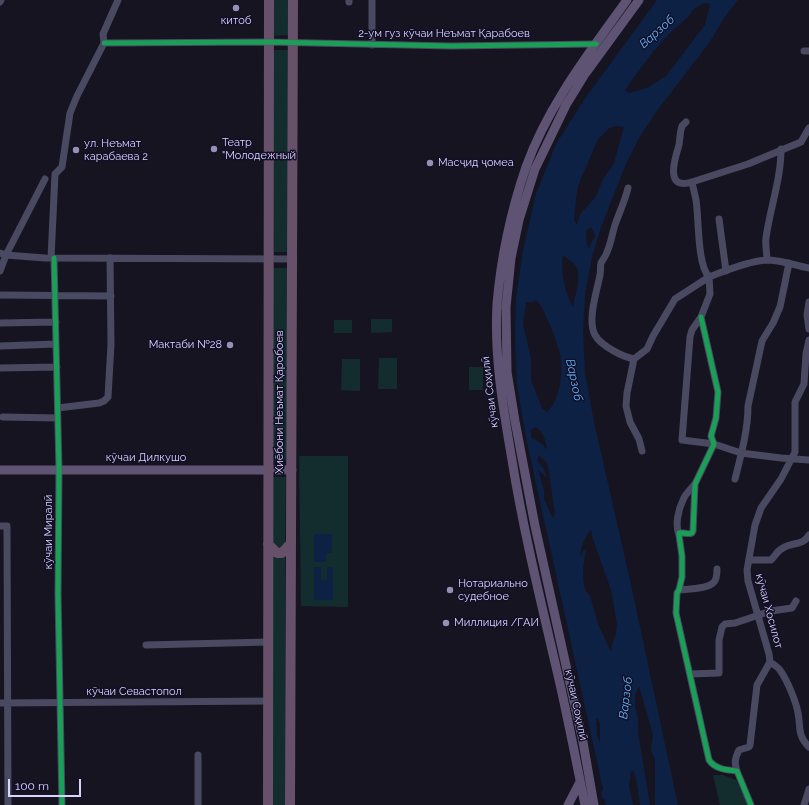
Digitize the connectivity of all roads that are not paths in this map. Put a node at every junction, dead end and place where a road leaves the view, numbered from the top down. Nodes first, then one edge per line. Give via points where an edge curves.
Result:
1 (118, 0) edge
2 (269, 0) edge
3 (293, 0) edge
4 (372, 0) edge
5 (627, 0) edge
6 (639, 0) edge
7 (269, 42) junction
8 (104, 43) junction
9 (293, 43) junction
10 (596, 44) junction
11 (372, 45) junction
12 (686, 122) dead end
13 (809, 128) edge
14 (781, 150) junction
15 (44, 179) dead end
16 (692, 182) junction
17 (628, 188) dead end
18 (719, 219) dead end
19 (3, 254) edge
20 (53, 258) junction
21 (110, 258) junction
22 (268, 259) junction
23 (292, 259) junction
24 (767, 260) junction
25 (789, 263) junction
26 (809, 268) edge
27 (0, 271) edge
28 (726, 271) junction
29 (708, 277) junction
30 (0, 295) edge
31 (55, 295) junction
32 (111, 296) junction
33 (809, 302) edge
34 (701, 317) junction
35 (56, 322) junction
36 (0, 323) edge
37 (809, 329) edge
38 (809, 340) edge
39 (56, 344) junction
40 (0, 346) edge
41 (634, 359) junction
42 (57, 367) junction
43 (0, 368) edge
44 (58, 408) junction
45 (3, 417) dead end
46 (58, 418) junction
47 (714, 444) junction
48 (642, 451) dead end
49 (741, 453) junction
50 (792, 459) junction
51 (809, 460) edge
52 (0, 470) edge
53 (59, 470) junction
54 (268, 470) junction
55 (292, 470) junction
56 (735, 479) dead end
57 (695, 484) junction
58 (0, 526) edge
59 (679, 535) junction
60 (809, 535) edge
61 (291, 542) junction
62 (268, 544) junction
63 (749, 560) junction
64 (717, 569) dead end
65 (679, 590) junction
66 (796, 600) dead end
67 (552, 602) junction
68 (540, 605) junction
69 (757, 616) junction
70 (558, 628) junction
71 (547, 631) junction
72 (268, 642) junction
73 (146, 645) dead end
74 (770, 662) junction
75 (690, 674) junction
76 (268, 701) junction
77 (4, 703) edge
78 (61, 703) junction
79 (809, 747) edge
80 (4, 755) edge
81 (198, 756) dead end
82 (737, 771) junction
83 (580, 782) junction
84 (809, 789) edge
85 (8, 805) edge
86 (62, 805) edge
87 (198, 805) edge
88 (268, 805) edge
89 (290, 805) edge
90 (568, 805) edge
91 (585, 805) edge
92 (594, 805) edge
93 (752, 805) edge
94 (804, 805) edge

1 - 8 street, кӯчаи Миралӣ via 103,34
2 - 7 highway, Хиёбони Неъмат Қаробоев
3 - 9 highway, Хиёбони Неъмат Қаробоев
4 - 11 street
5 - 10 main road, кӯчаи Соҳилӣ
6 - 67 main road, кӯчаи Соҳилӣ via 585,74 546,144 519,220 511,258 506,307 507,372 535,526
7 - 8 street, 2-ум гуз кӯчаи Неъмат Қарабоев
7 - 9 street, 2-ум гуз кӯчаи Неъмат Қарабоев
7 - 22 highway, Хиёбони Неъмат Қаробоев
8 - 20 street, кӯчаи Миралӣ via 70,113 62,167 55,174
9 - 11 street, 2-ум гуз кӯчаи Неъмат Қарабоев
9 - 23 highway, Хиёбони Неъмат Қаробоев
10 - 11 street, 2-ум гуз кӯчаи Неъмат Қарабоев
10 - 68 main road, кӯчаи Соҳилӣ via 556,104 527,165 512,214 497,304 500,384 519,504
12 - 16 street via 682,126 674,155 673,170 675,180 680,184
13 - 14 street via 801,142
14 - 16 street via 748,164
14 - 24 street via 781,166 767,235
15 - 19 street
16 - 29 street via 703,265
17 - 41 street via 601,263 593,309 593,326 595,336 608,348
18 - 28 street
19 - 20 street
19 - 27 street
20 - 21 street
20 - 31 street, кӯчаи Миралӣ
21 - 22 street
21 - 32 street
22 - 23 street
22 - 54 highway, Хиёбони Неъмат Қаробоев
23 - 55 highway, Хиёбони Неъмат Қаробоев
24 - 25 street
24 - 28 street
25 - 26 street
25 - 49 street via 780,307 758,353
28 - 29 street
29 - 34 street via 710,294
29 - 41 street via 675,299 647,350
30 - 31 street
31 - 32 street
31 - 35 street, кӯчаи Миралӣ
32 - 44 street via 108,397 99,403
33 - 37 street
34 - 47 street via 718,392 716,418 711,436
34 - 47 street via 690,337 682,440
35 - 36 street
35 - 39 street, кӯчаи Миралӣ
38 - 50 street, кӯчаи Хосилот via 804,384 795,402 796,450
39 - 40 street
39 - 42 street, кӯчаи Миралӣ
41 - 48 street via 626,406
42 - 43 street
42 - 44 street, кӯчаи Миралӣ
44 - 46 street, кӯчаи Миралӣ
45 - 46 street
46 - 53 street, кӯчаи Миралӣ
47 - 49 street
47 - 57 street
49 - 50 street
49 - 56 street
50 - 51 street
50 - 63 street, кӯчаи Хосилот via 761,508 755,525
52 - 53 main road, кӯчаи Дилкушо
53 - 54 main road, кӯчаи Дилкушо
53 - 78 street, кӯчаи Миралӣ via 58,594
54 - 55 main road, кӯчаи Дилкушо
54 - 62 highway, Хиёбони Неъмат Қаробоев
55 - 61 highway, Хиёбони Неъмат Қаробоев
57 - 59 street via 681,505 677,518
57 - 59 street via 693,531 692,534 683,532
58 - 77 street via 7,526
59 - 65 street via 682,556
60 - 63 street via 802,542 781,549 771,560
61 - 62 highway via 282,553 277,553
61 - 89 highway, Хиёбони Неъмат Қаробоев
62 - 72 highway, Хиёбони Неъмат Қаробоев
63 - 69 street, кӯчаи Хосилот via 747,576
64 - 65 street via 714,583 709,586
65 - 75 street via 676,613
66 - 69 street via 792,608
67 - 68 main road via 548,608
67 - 70 main road, кӯчаи Соҳилӣ
68 - 71 main road, кӯчаи Соҳилӣ
69 - 74 street, кӯчаи Хосилот
69 - 75 street via 722,627 719,673
70 - 71 main road via 550,628
70 - 92 main road, кӯчаи Соҳилӣ
71 - 83 main road, кӯчаи Соҳилӣ
72 - 73 street
72 - 76 highway, Хиёбони Неъмат Қаробоев
74 - 79 street, кӯчаи Хосилот via 780,669 793,696 802,738
74 - 82 street via 757,685 750,745 739,750 736,755
75 - 82 street via 708,760 726,770
76 - 78 street, кӯчаи Севастопол
76 - 88 highway, Хиёбони Неъмат Қаробоев
77 - 78 street, кӯчаи Севастопол
77 - 80 street
78 - 86 street, кӯчаи Миралӣ
80 - 85 street
81 - 87 street
82 - 93 street
83 - 90 main road
83 - 91 main road, кӯчаи Соҳилӣ
84 - 94 street

